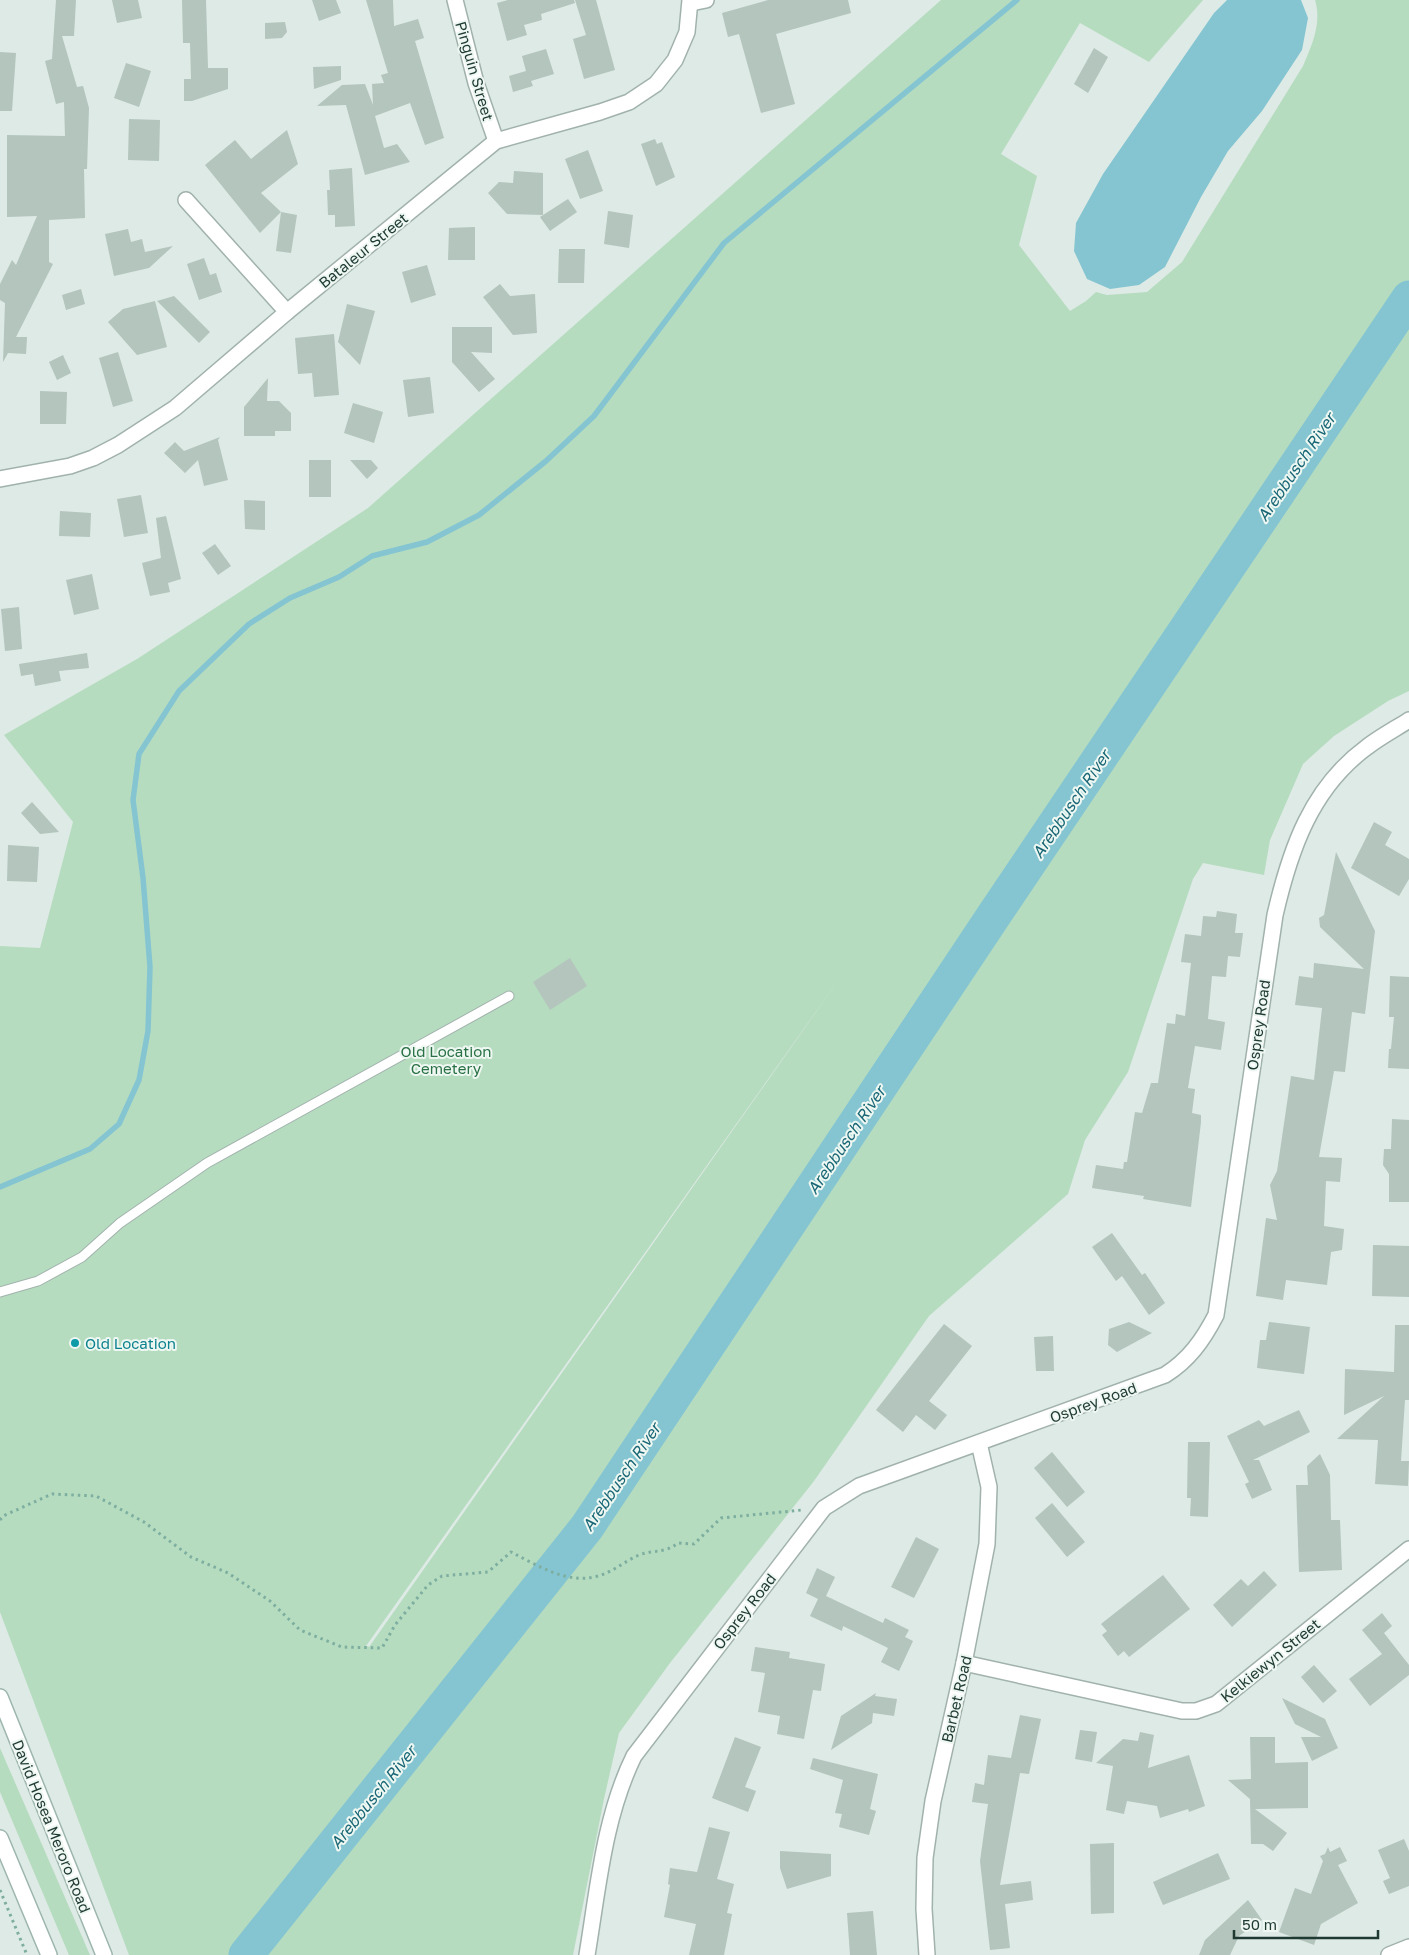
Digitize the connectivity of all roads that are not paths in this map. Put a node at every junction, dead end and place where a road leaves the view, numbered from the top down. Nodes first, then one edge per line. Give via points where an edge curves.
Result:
1 (455, 0) edge
2 (696, 1) edge
3 (496, 141) junction
4 (186, 200) dead end
5 (287, 312) junction
6 (0, 479) edge
7 (1409, 720) edge
8 (509, 996) dead end
9 (0, 1292) edge
10 (979, 1444) junction
11 (1409, 1549) edge
12 (964, 1663) junction
13 (0, 1697) edge
14 (0, 1838) edge
15 (1409, 1947) edge
16 (49, 1955) edge
17 (104, 1955) edge
18 (587, 1955) edge
19 (927, 1955) edge
20 (1389, 1955) edge

1 - 3 street, Pinguin Street via 476,83
2 - 3 street, Bataleur Street via 675,60 656,84 628,102 600,112
3 - 5 street, Bataleur Street
4 - 5 street
5 - 6 street, Bataleur Street via 175,408 118,445 70,466
7 - 10 street, Osprey Road via 1366,747 1337,774 1298,835 1286,868 1275,915 1216,1315 1205,1335 1190,1356 1165,1375
8 - 9 lane via 207,1163 120,1223 82,1257 38,1281
10 - 12 street, Barbet Road via 989,1487 989,1521
10 - 18 street, Osprey Road via 859,1486 824,1508 634,1756 623,1778 609,1828
11 - 12 street, Kelkiewyn Street via 1216,1704 1196,1711 1182,1711
12 - 19 street, Barbet Road via 933,1801 927,1848 924,1909
13 - 17 street, David Hosea Meroro Road
14 - 16 street
15 - 20 street

